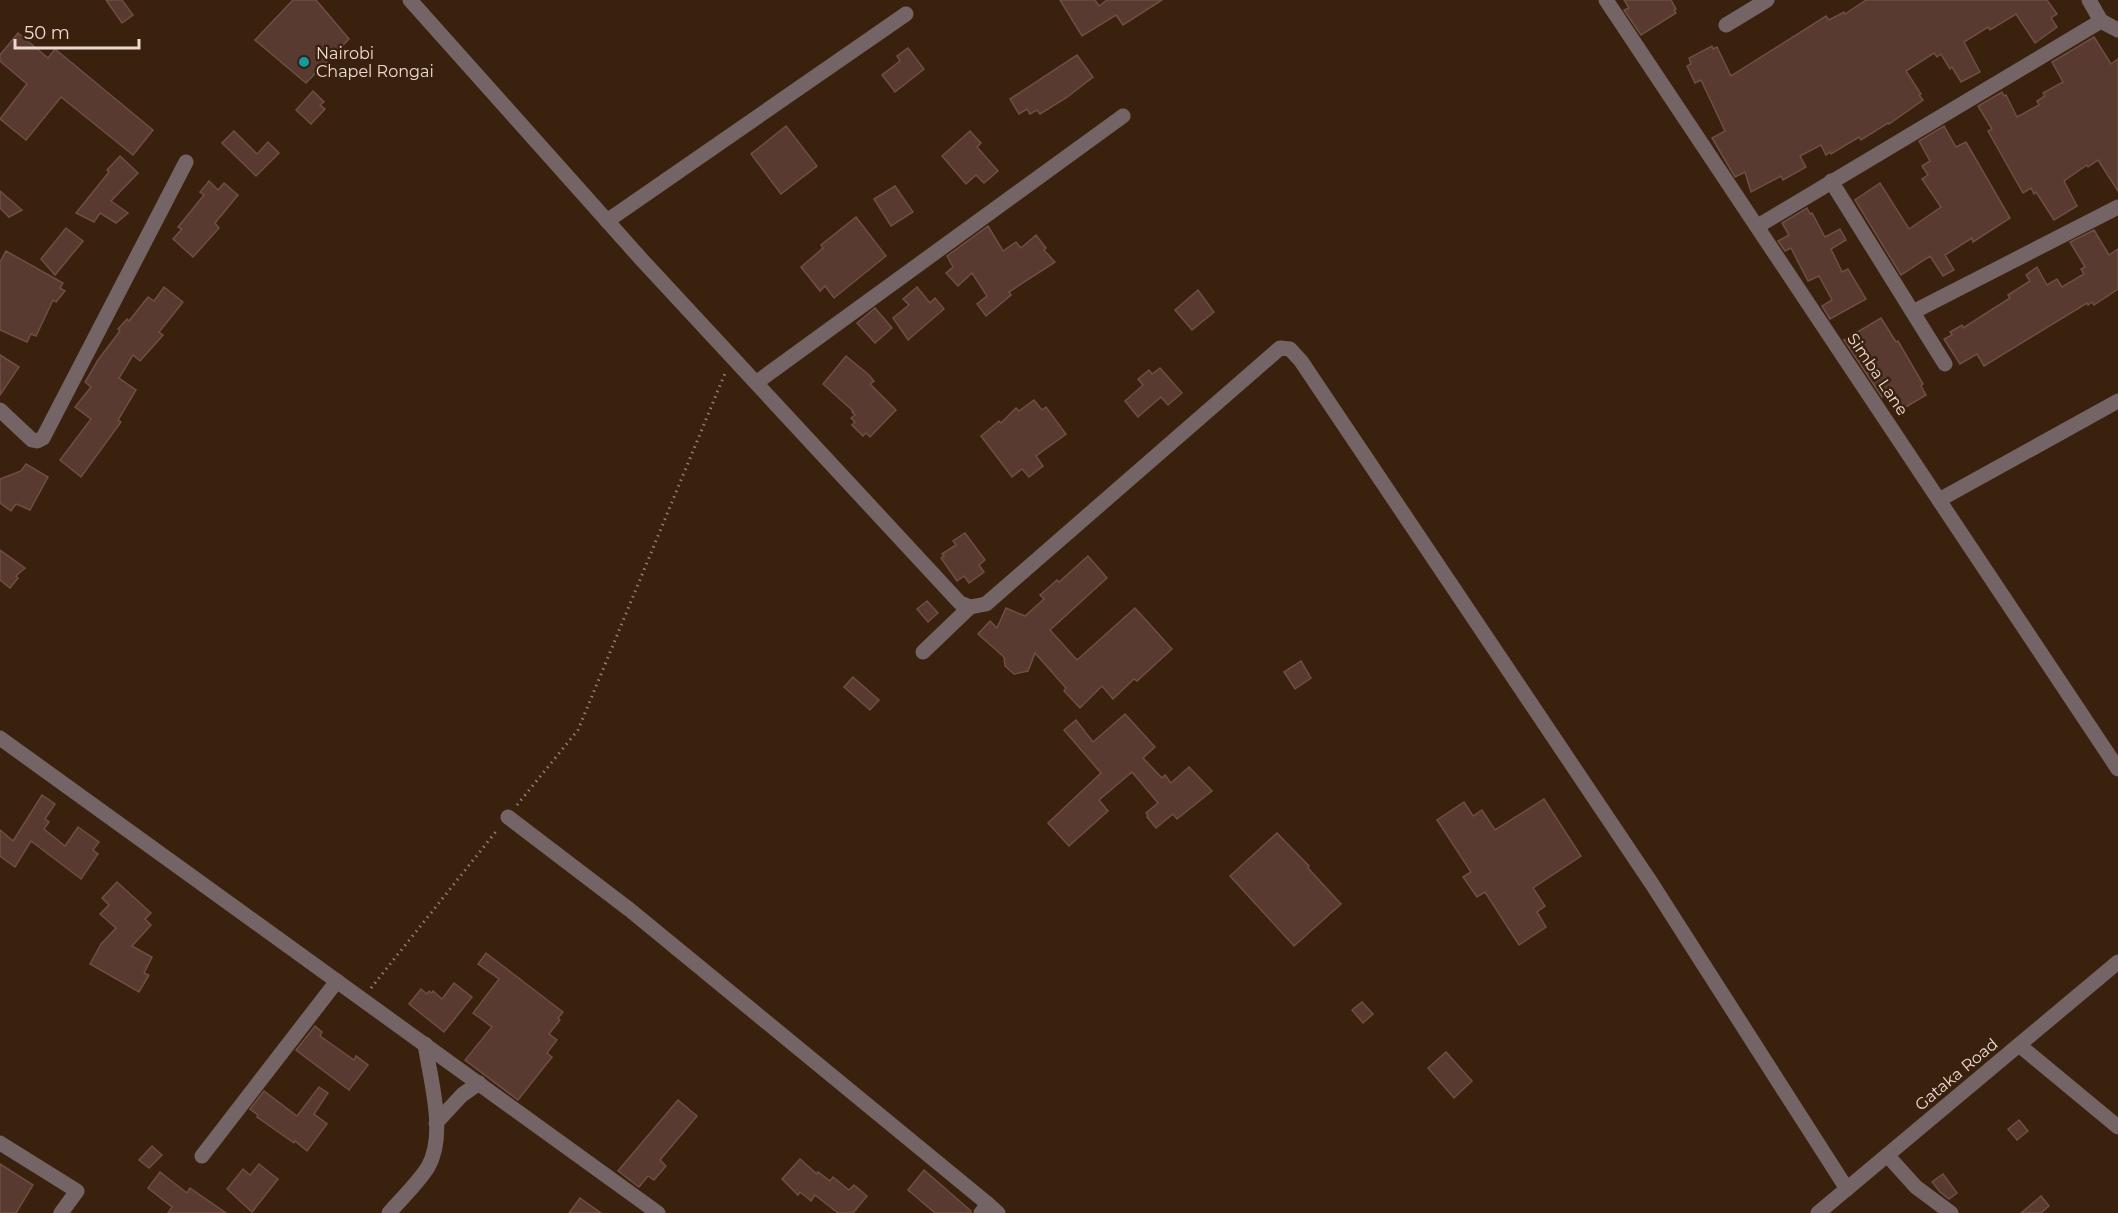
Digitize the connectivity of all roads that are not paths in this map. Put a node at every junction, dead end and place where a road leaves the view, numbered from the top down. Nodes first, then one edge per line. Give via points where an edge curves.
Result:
1 (410, 0) edge
2 (1605, 0) edge
3 (1767, 0) edge
4 (2090, 0) edge
5 (906, 14) dead end
6 (2102, 21) junction
7 (1725, 25) dead end
8 (2118, 30) edge
9 (1123, 116) dead end
10 (186, 162) dead end
11 (1831, 181) junction
12 (2118, 207) edge
13 (607, 222) junction
14 (1758, 226) junction
15 (1913, 312) junction
16 (1945, 364) dead end
17 (757, 382) junction
18 (2118, 401) edge
19 (0, 410) edge
20 (1940, 500) junction
21 (970, 607) junction
22 (923, 652) dead end
23 (0, 738) edge
24 (2118, 769) edge
25 (508, 817) road end
26 (2118, 962) edge
27 (337, 981) junction
28 (425, 1044) junction
29 (2019, 1044) junction
30 (479, 1083) junction
31 (436, 1123) junction
32 (2118, 1127) edge
33 (0, 1143) edge
34 (1887, 1155) junction
35 (202, 1156) dead end
36 (1847, 1189) junction
37 (639, 1207) edge
38 (989, 1210) edge
39 (61, 1213) edge
40 (389, 1213) edge
41 (658, 1213) edge
42 (1818, 1213) edge
43 (1951, 1213) edge

1 - 13 street
2 - 14 street, Simba Lane
3 - 7 street
4 - 6 street
5 - 13 street
6 - 8 street
6 - 11 street
9 - 17 street
10 - 19 street via 43,438 32,440
11 - 14 street
11 - 15 street
12 - 15 street
13 - 17 street
14 - 20 street, Simba Lane
15 - 16 street
17 - 21 street via 960,603
18 - 20 street
20 - 24 street, Simba Lane
21 - 22 street
21 - 36 street via 986,604 1280,348 1290,349 1652,884
23 - 27 street
25 - 38 street via 630,910
26 - 29 street, Gataka Road
27 - 28 street
27 - 35 street
28 - 30 street
28 - 31 street
29 - 32 street
29 - 34 street, Gataka Road
30 - 31 street
30 - 37 street
31 - 40 street via 437,1140 427,1167
33 - 39 street via 77,1191
34 - 36 street, Gataka Road
34 - 43 street via 1916,1186
36 - 42 street, Gataka Road
37 - 41 street

